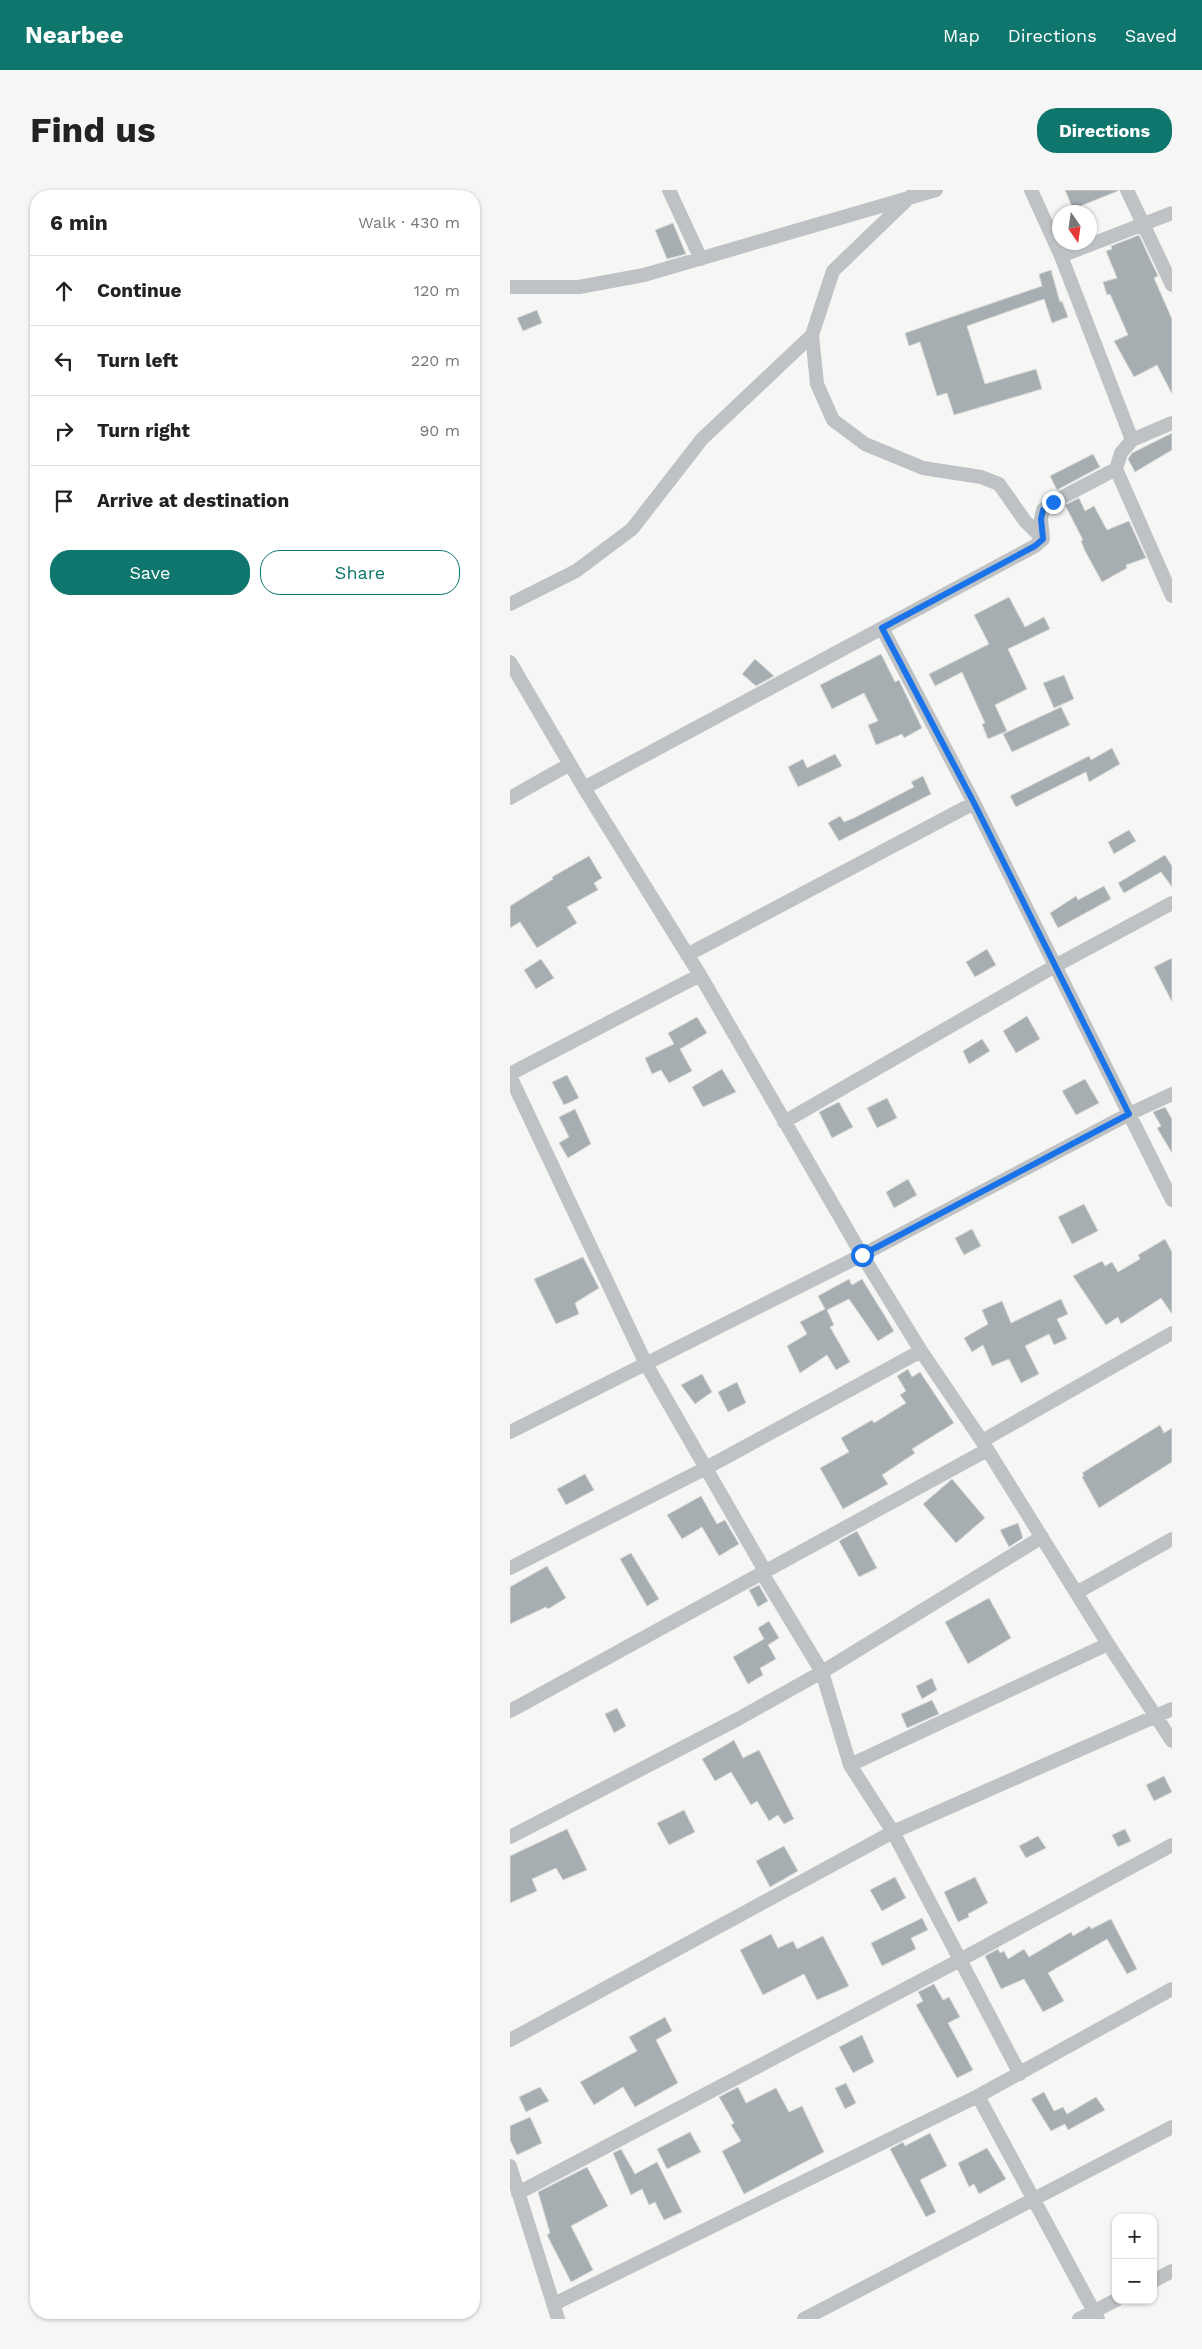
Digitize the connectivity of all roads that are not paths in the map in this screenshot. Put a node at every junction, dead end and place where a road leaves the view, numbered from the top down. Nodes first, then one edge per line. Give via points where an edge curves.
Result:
1 (668, 190) edge
2 (936, 190) edge
3 (1031, 190) edge
4 (1127, 190) edge
5 (912, 195) junction
6 (1172, 212) edge
7 (1141, 224) junction
8 (1061, 256) junction
9 (701, 259) junction
10 (1172, 285) edge
11 (510, 287) edge
12 (812, 335) junction
13 (1172, 423) edge
14 (1132, 440) junction
15 (1116, 469) junction
16 (1043, 539) junction
17 (1172, 596) edge
18 (510, 604) edge
19 (882, 628) junction
20 (510, 662) edge
21 (570, 764) junction
22 (584, 788) junction
23 (510, 798) edge
24 (974, 803) junction
25 (1172, 903) edge
26 (687, 955) junction
27 (1055, 966) junction
28 (700, 975) junction
29 (510, 1075) edge
30 (1172, 1094) edge
31 (1129, 1114) junction
32 (784, 1122) junction
33 (1172, 1200) edge
34 (862, 1255) junction
35 (1172, 1333) edge
36 (921, 1351) junction
37 (646, 1364) junction
38 (510, 1432) edge
39 (984, 1446) junction
40 (706, 1468) junction
41 (1042, 1537) junction
42 (1172, 1538) edge
43 (510, 1568) edge
44 (764, 1572) junction
45 (1076, 1593) junction
46 (1108, 1644) junction
47 (822, 1672) junction
48 (1172, 1709) edge
49 (510, 1711) edge
50 (1155, 1718) junction
51 (1172, 1741) edge
52 (850, 1765) junction
53 (893, 1832) junction
54 (510, 1837) edge
55 (1172, 1845) edge
56 (960, 1960) junction
57 (1172, 1988) edge
58 (510, 2040) edge
59 (1020, 2074) junction
60 (978, 2096) junction
61 (1172, 2127) edge
62 (510, 2166) edge
63 (518, 2193) junction
64 (1035, 2200) junction
65 (1172, 2271) edge
66 (1157, 2279) edge
67 (1112, 2303) edge
68 (554, 2304) junction
69 (1096, 2315) edge
70 (558, 2319) edge
71 (804, 2319) edge
72 (1079, 2319) edge

1 - 9 street
2 - 5 street
3 - 8 street
4 - 7 street
5 - 9 street
5 - 12 street via 833,271
6 - 7 street
7 - 8 street
7 - 10 street
8 - 14 street
9 - 11 street via 644,275 579,287
12 - 16 street via 817,384 833,420 865,444 923,468 981,477 999,484 1025,521
12 - 18 street via 702,439 632,528 576,571
13 - 14 street
14 - 15 street via 1121,453
15 - 16 street via 1043,510
15 - 17 street
16 - 19 street
19 - 22 street
19 - 24 street
20 - 21 street
21 - 22 street
21 - 23 street
22 - 26 street
24 - 26 street
24 - 27 street
25 - 27 street
26 - 28 street
27 - 31 street
27 - 32 street
28 - 29 street
28 - 32 street
29 - 37 street
30 - 31 street
31 - 33 street
31 - 34 street
32 - 34 street
34 - 36 street
34 - 37 street
35 - 39 street
36 - 39 street
36 - 40 street
37 - 38 street
37 - 40 street
39 - 41 street
39 - 44 street
40 - 43 street
40 - 44 street
41 - 45 street
41 - 47 street
42 - 45 street
44 - 47 street
44 - 49 street
45 - 46 street
46 - 50 street
46 - 52 street
47 - 52 street
47 - 54 street via 738,1720
48 - 50 street
50 - 51 street
50 - 53 street
52 - 53 street
53 - 56 street
53 - 58 street
55 - 56 street
56 - 59 street
56 - 63 street
57 - 59 street
59 - 60 street
60 - 64 street
60 - 68 street
61 - 64 street
62 - 63 street
63 - 68 street
64 - 69 street
64 - 71 street
65 - 66 street
67 - 69 street
68 - 70 street
69 - 72 street

